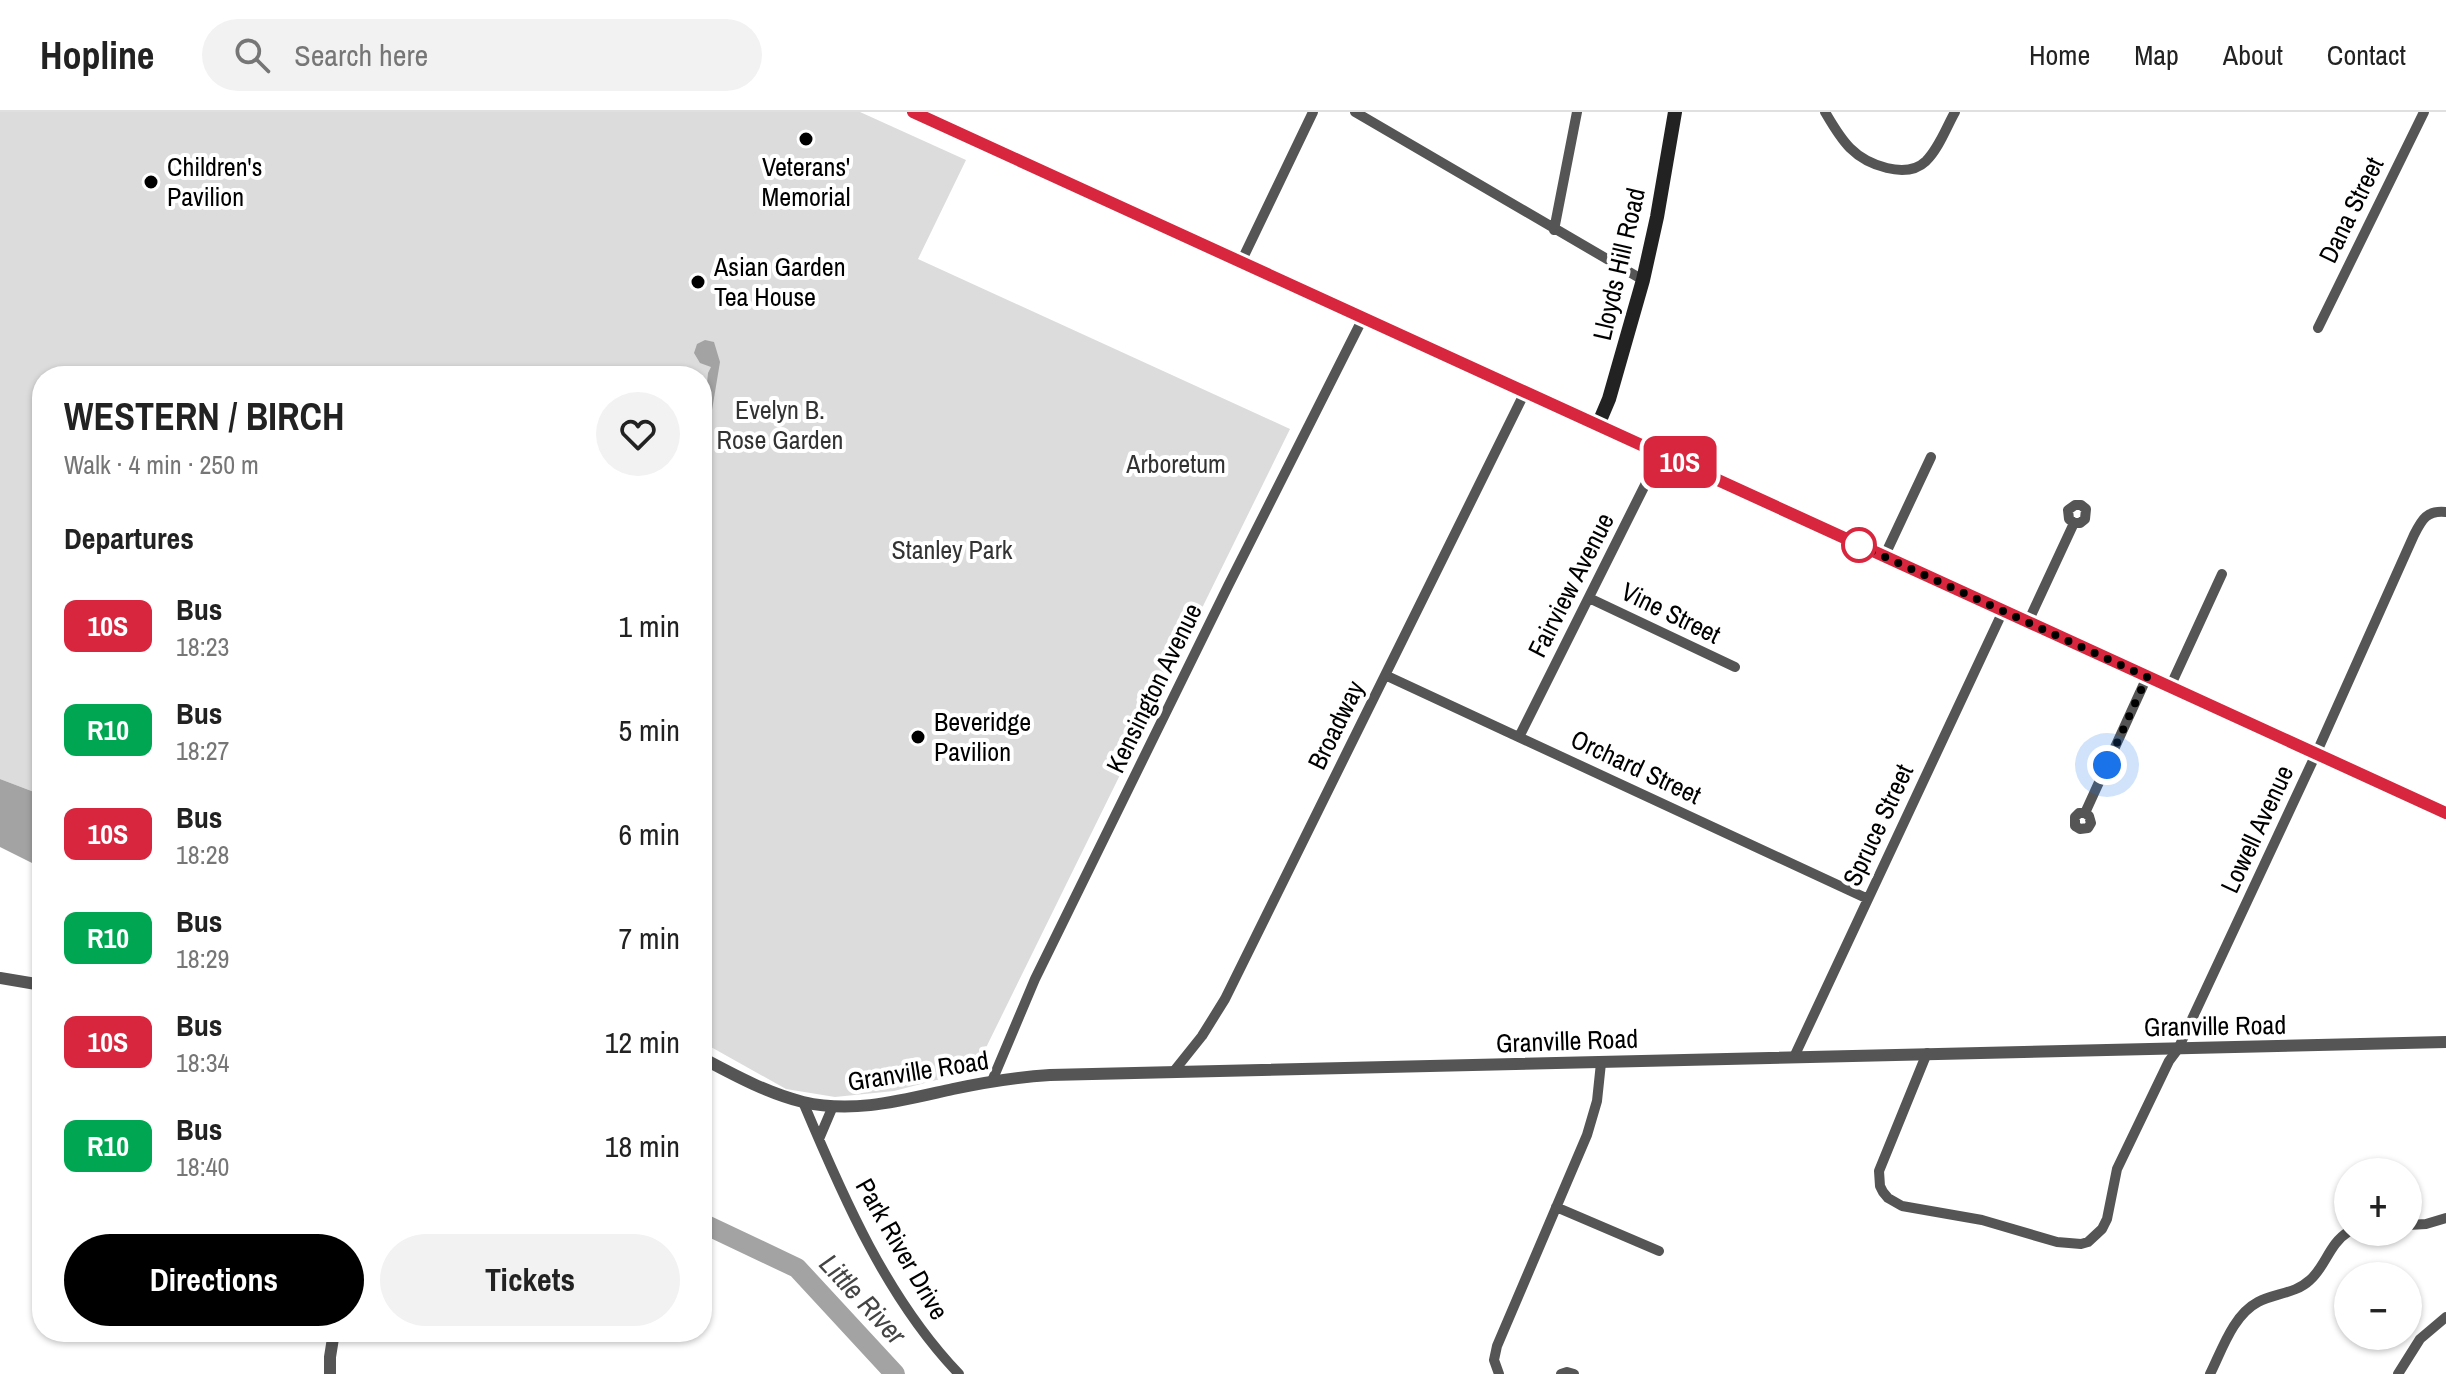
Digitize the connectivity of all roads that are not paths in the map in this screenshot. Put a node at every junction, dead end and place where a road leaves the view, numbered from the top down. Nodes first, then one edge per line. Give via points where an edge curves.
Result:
1 (913, 112) edge
2 (1313, 112) edge
3 (1355, 112) edge
4 (1577, 112) edge
5 (1675, 112) edge
6 (1825, 112) edge
7 (1955, 112) edge
8 (2424, 112) edge
9 (1554, 230) junction
10 (1241, 262) junction
11 (1643, 280) junction
12 (1363, 318) junction
13 (2318, 328) dead end
14 (1525, 392) junction
15 (1598, 425) junction
16 (1661, 453) junction
17 (1931, 457) dead end
18 (2446, 512) edge
19 (2074, 523) dead end
20 (1884, 557) junction
21 (2222, 574) dead end
22 (1589, 598) junction
23 (2003, 611) junction
24 (2028, 622) junction
25 (1735, 667) dead end
26 (1385, 675) junction
27 (2147, 677) junction
28 (2170, 687) junction
29 (1519, 737) junction
30 (2316, 754) junction
31 (2085, 813) dead end
32 (2446, 813) edge
33 (1868, 899) junction
34 (0, 978) edge
35 (32, 983) edge
36 (2446, 1042) edge
37 (2178, 1049) junction
38 (1927, 1053) junction
39 (1794, 1057) junction
40 (712, 1063) edge
41 (1601, 1063) junction
42 (1174, 1071) junction
43 (992, 1081) junction
44 (803, 1102) junction
45 (833, 1106) junction
46 (819, 1139) junction
47 (1556, 1207) junction
48 (2446, 1218) edge
49 (2422, 1224) edge
50 (2334, 1243) edge
51 (1659, 1251) dead end
52 (2446, 1317) edge
53 (332, 1342) edge
54 (330, 1374) edge
55 (959, 1374) edge
56 (1499, 1374) edge
57 (1561, 1374) edge
58 (1574, 1374) edge
59 (2210, 1374) edge
60 (2398, 1374) edge

1 - 10 main road
2 - 10 street
3 - 9 street
4 - 9 street
5 - 11 main road, Lloyds Hill Road
6 - 7 street via 1851,149 1899,169 1926,160
8 - 13 street, Dana Street
9 - 11 street
10 - 12 main road
11 - 15 main road, Lloyds Hill Road
12 - 14 main road
12 - 43 street, Kensington Avenue via 1042,965
14 - 15 main road
14 - 26 street, Broadway
15 - 16 main road
16 - 20 main road
16 - 22 street, Fairview Avenue
17 - 20 street
18 - 30 street, Lowell Avenue via 2426,515 2414,535
19 - 24 street
20 - 23 main road
21 - 28 street
22 - 25 street, Vine Street
22 - 29 street, Fairview Avenue
23 - 24 main road
23 - 33 street, Spruce Street
24 - 27 main road
26 - 29 street, Orchard Street
26 - 42 street, Broadway via 1225,999
27 - 28 main road
27 - 31 street
28 - 30 main road
29 - 33 street, Orchard Street
30 - 32 main road
30 - 37 street, Lowell Avenue
33 - 39 street, Spruce Street
34 - 35 street
36 - 37 street, Granville Road
37 - 38 street, Granville Road
37 - 38 street, Lowell Avenue via 2117,1169 2102,1229 2081,1244 1902,1206 1883,1192 1881,1163
38 - 39 street, Granville Road
39 - 41 street, Granville Road
40 - 44 street, Granville Road
41 - 42 street, Granville Road
41 - 47 street via 1595,1112
42 - 43 street, Granville Road
43 - 45 street, Granville Road via 888,1104
44 - 45 street, Granville Road
44 - 46 street, Park River Drive
45 - 46 street
46 - 55 street, Park River Drive via 887,1277 926,1337
47 - 51 street
47 - 56 street via 1497,1346
48 - 49 street
50 - 59 street via 2306,1284 2246,1311
52 - 60 street via 2420,1339
53 - 54 street
57 - 58 street

